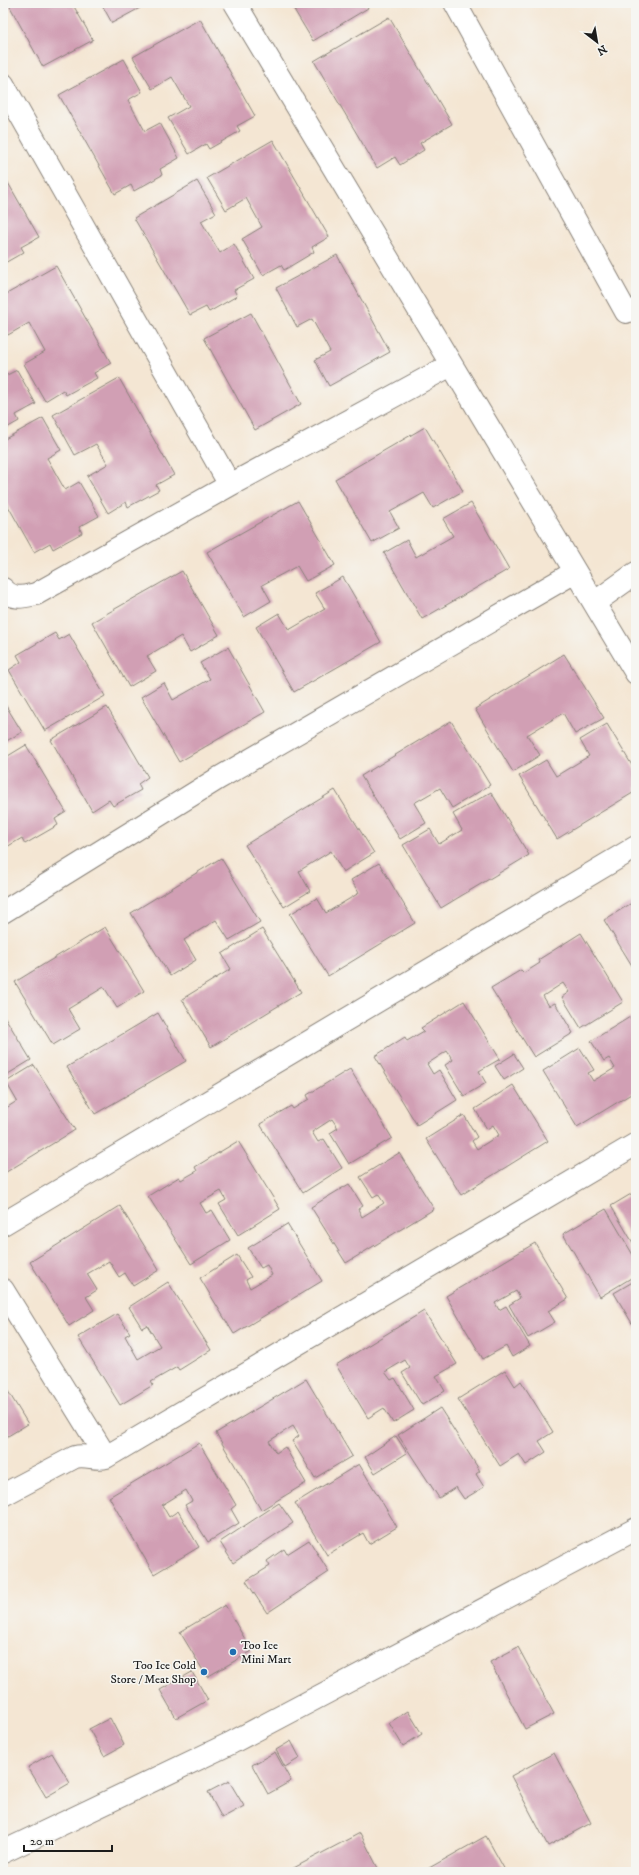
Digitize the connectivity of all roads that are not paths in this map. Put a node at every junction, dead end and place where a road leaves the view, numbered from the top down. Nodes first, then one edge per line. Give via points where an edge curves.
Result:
1 (235, 3) edge
2 (455, 3) edge
3 (3, 84) edge
4 (626, 312) dead end
5 (451, 365) junction
6 (230, 485) junction
7 (575, 572) junction
8 (636, 573) edge
9 (3, 589) edge
10 (594, 603) junction
11 (636, 673) edge
12 (636, 847) edge
13 (3, 912) edge
14 (636, 1144) edge
15 (3, 1224) edge
16 (3, 1290) edge
17 (106, 1457) junction
18 (3, 1495) edge
19 (636, 1529) edge
20 (3, 1852) edge

1 - 5 street
2 - 4 street
3 - 6 street
5 - 6 street
5 - 7 street
6 - 9 street via 36,594 19,598
7 - 10 street
7 - 13 street via 219,778
8 - 10 street
10 - 11 street
12 - 15 street
14 - 17 street
16 - 17 street
17 - 18 street via 75,1457
19 - 20 street via 231,1743

